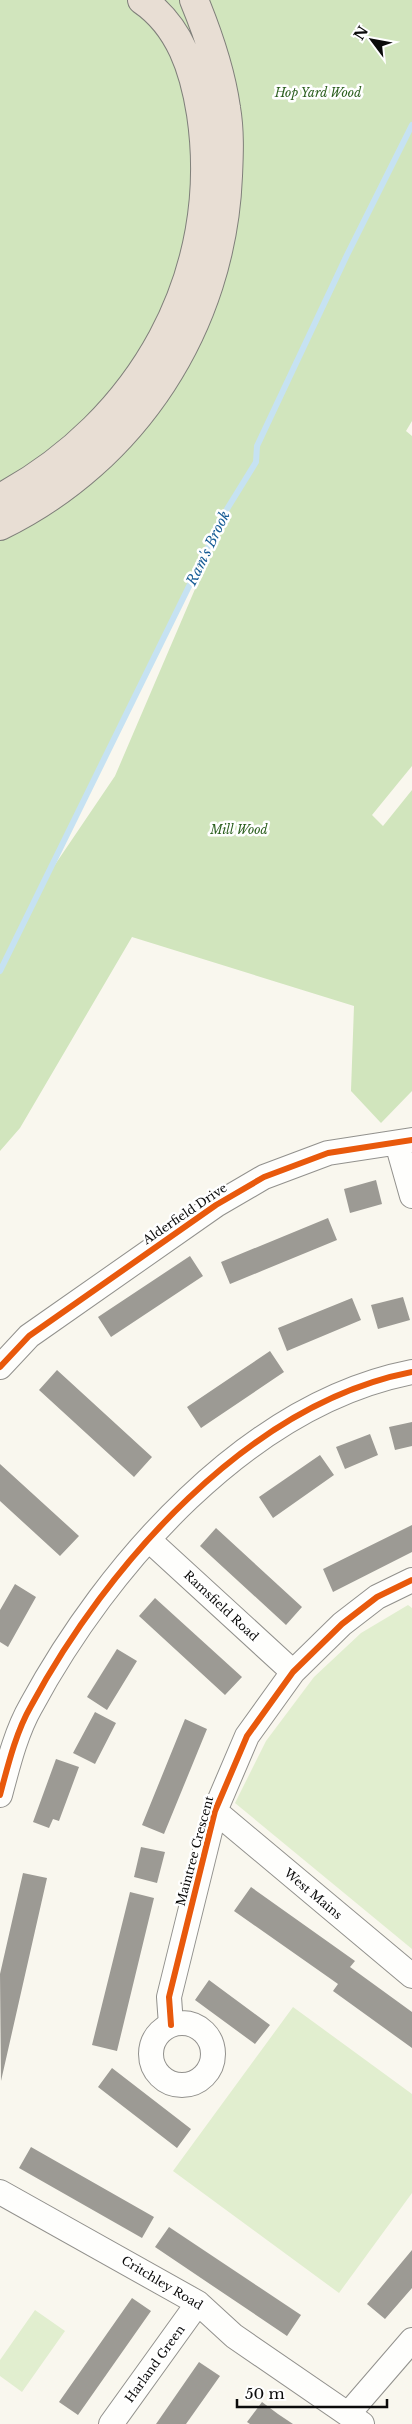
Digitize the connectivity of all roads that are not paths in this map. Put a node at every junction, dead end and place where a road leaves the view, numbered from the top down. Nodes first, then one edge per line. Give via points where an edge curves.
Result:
1 (142, 0) edge
2 (194, 0) edge
3 (0, 498) edge
4 (0, 526) edge
5 (404, 1141) edge
6 (412, 1196) edge
7 (0, 1367) edge
8 (412, 1372) edge
9 (150, 1540) junction
10 (412, 1580) edge
11 (293, 1672) junction
12 (0, 1795) edge
13 (215, 1811) junction
14 (412, 1976) edge
15 (171, 2025) dead end
16 (0, 2192) edge
17 (198, 2303) junction
18 (412, 2340) edge
19 (356, 2419) edge
20 (111, 2424) edge

1 - 3 highway via 154,8 176,36 196,80 203,130 205,184 199,233 187,282 169,327 143,372 116,406 59,459
2 - 4 highway via 204,22 226,108 229,150 227,199 211,285 175,364 121,436 66,485
5 - 6 street
5 - 7 street, Alderfield Drive via 328,1153 264,1177 216,1205 29,1336
8 - 9 street via 387,1377 330,1398 256,1441 188,1496
9 - 11 street, Ramsfield Road
9 - 12 street via 83,1620 30,1707
10 - 11 street, Maintree Crescent via 377,1597
11 - 13 street, Maintree Crescent via 247,1736
13 - 14 street, West Mains
13 - 15 street, Maintree Crescent via 169,1998
16 - 17 street, Critchley Road
17 - 19 street, Critchley Road via 234,2336
17 - 20 street, Harland Green
18 - 19 street

